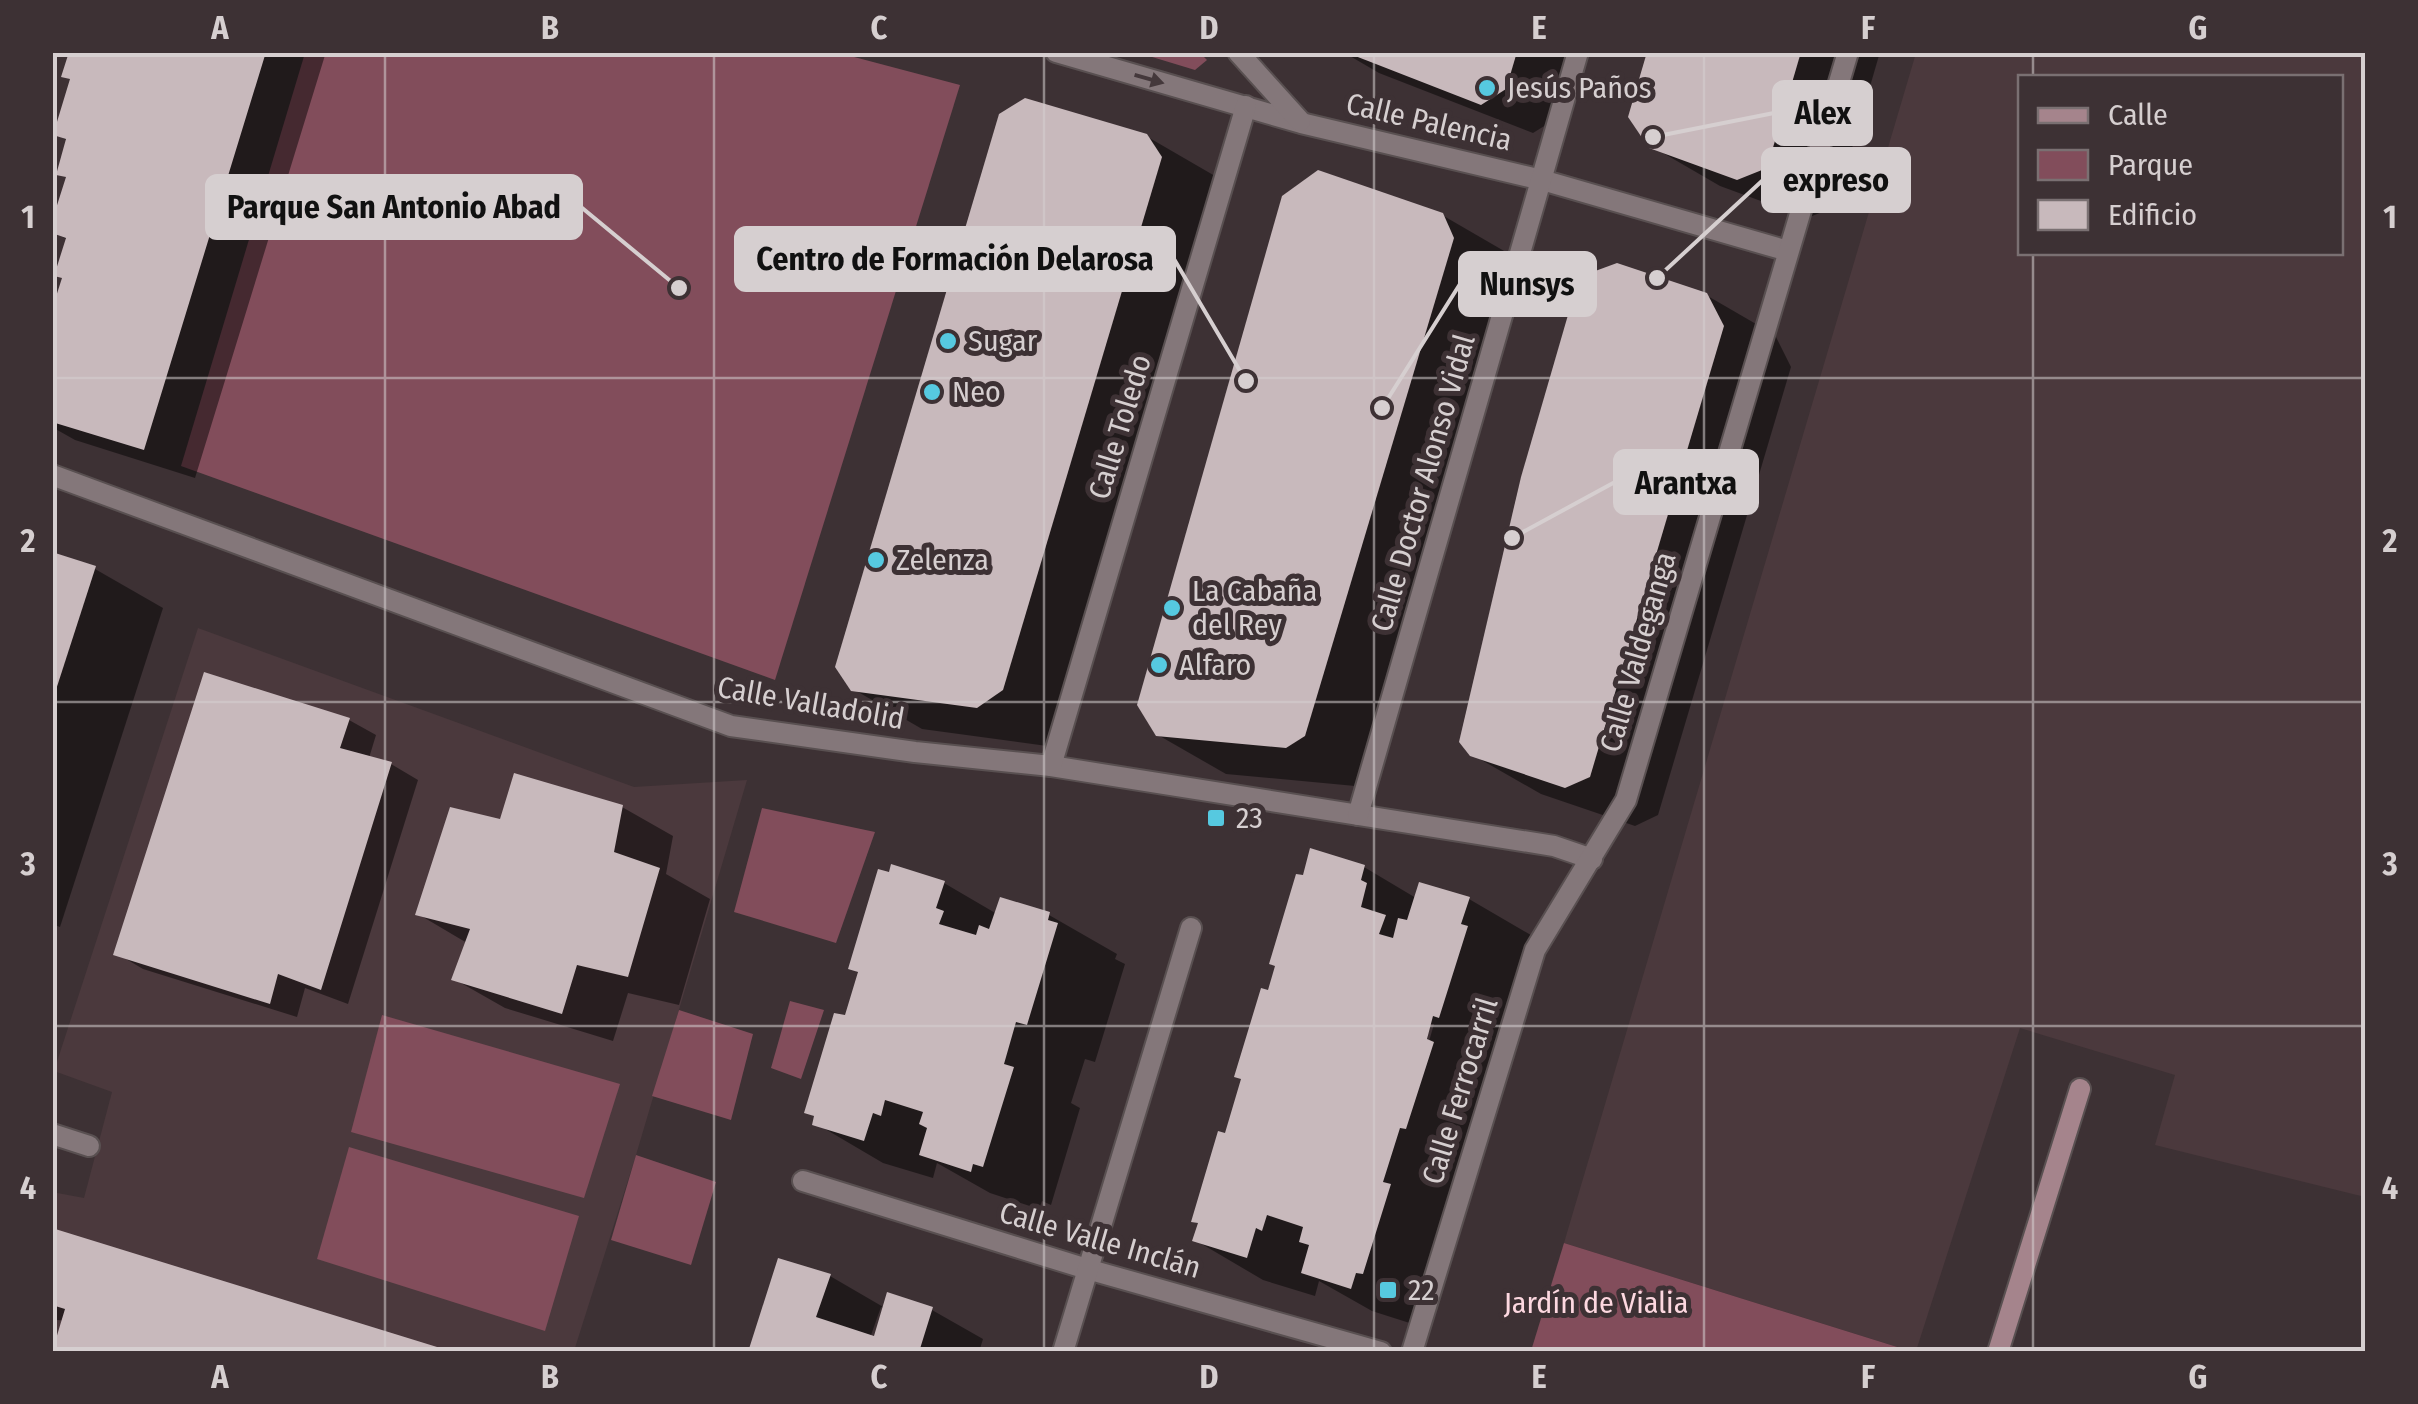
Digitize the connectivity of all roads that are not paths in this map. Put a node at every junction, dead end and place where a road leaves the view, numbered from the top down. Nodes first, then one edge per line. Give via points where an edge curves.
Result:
1 (1056, 52) edge
2 (1238, 52) edge
3 (1578, 52) edge
4 (1848, 52) edge
5 (1246, 106) junction
6 (1301, 123) junction
7 (1542, 180) junction
8 (1788, 252) junction
9 (52, 474) edge
10 (1051, 766) junction
11 (1358, 815) junction
12 (1592, 860) junction
13 (1191, 928) dead end
14 (2080, 1089) dead end
15 (52, 1134) edge
16 (89, 1146) dead end
17 (802, 1181) dead end
18 (1087, 1269) junction
19 (1063, 1352) edge
20 (1381, 1352) edge
21 (1412, 1352) edge
22 (1998, 1352) edge

1 -> 5 street, Calle Palencia
2 - 6 street
3 - 7 street, Calle Doctor Alonso Vidal
4 - 8 street, Calle Valdeganga
5 - 6 street, Calle Palencia
5 - 10 street, Calle Toledo
6 - 7 street, Calle Palencia
7 - 8 street, Calle Palencia
7 - 11 street, Calle Doctor Alonso Vidal
8 - 12 street, Calle Valdeganga via 1626,800
9 - 10 street, Calle Valladolid via 731,726
10 - 11 street, Calle Valladolid
11 - 12 street, Calle Valladolid via 1554,846
12 - 21 street, Calle Ferrocarril via 1534,950
13 - 18 street
14 - 22 street
15 - 16 street
17 - 18 street, Calle Valle Inclán
18 - 19 street
18 - 20 street, Calle Valle Inclán

